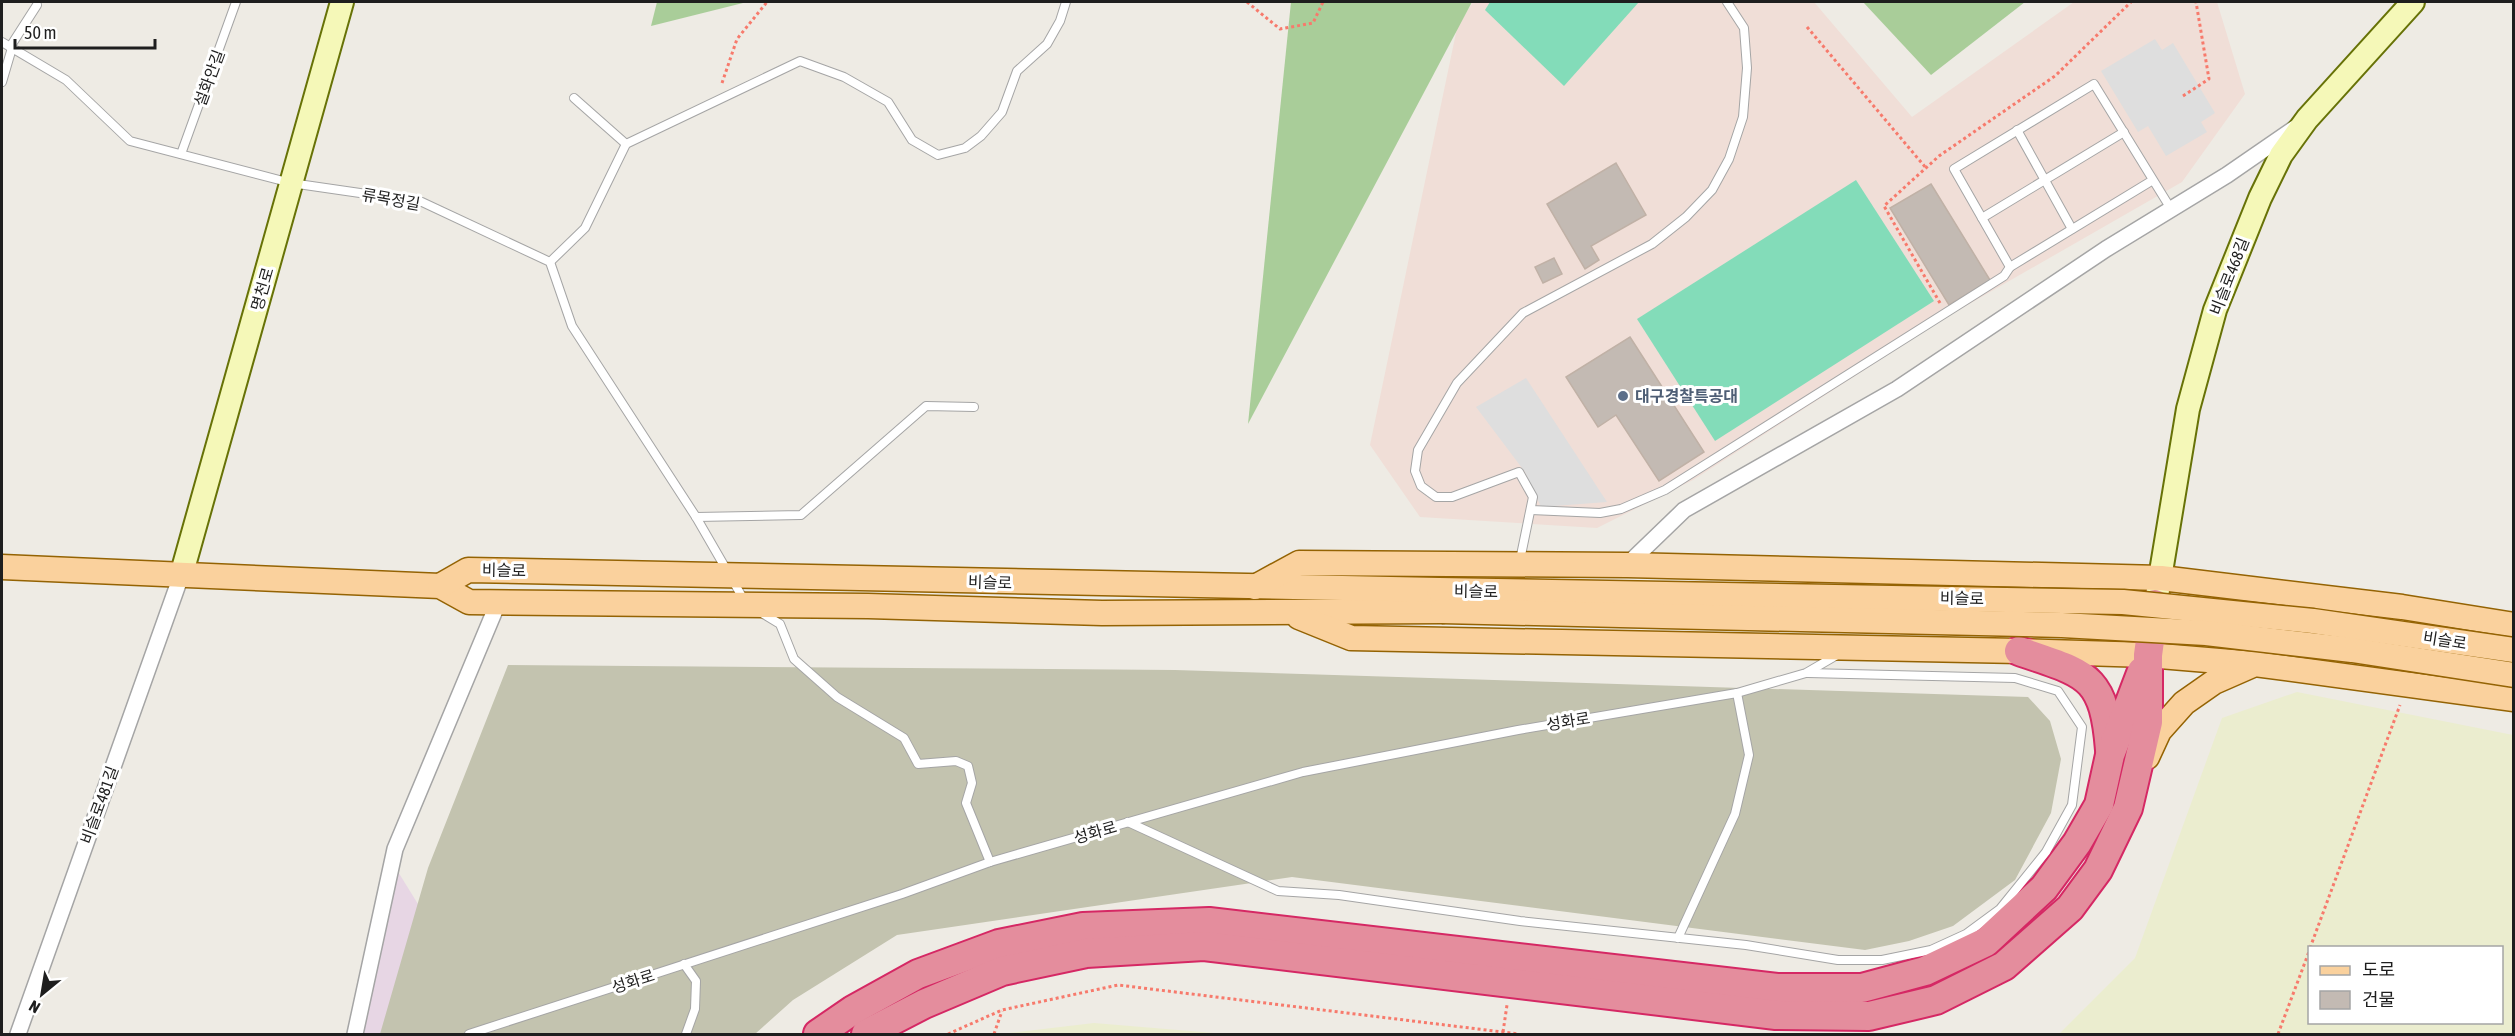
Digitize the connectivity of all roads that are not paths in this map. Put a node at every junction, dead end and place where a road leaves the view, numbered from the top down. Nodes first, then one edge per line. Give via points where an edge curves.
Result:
1 (236, 2) edge
2 (342, 2) edge
3 (1066, 2) edge
4 (1727, 2) edge
5 (2413, 2) edge
6 (37, 5) dead end
7 (2, 42) edge
8 (11, 47) junction
9 (2, 82) edge
10 (574, 98) dead end
11 (2307, 119) junction
12 (2017, 130) junction
13 (2124, 132) junction
14 (626, 144) junction
15 (181, 154) junction
16 (2044, 180) junction
17 (2153, 180) junction
18 (291, 183) junction
19 (2171, 209) junction
20 (1982, 218) junction
21 (2072, 229) junction
22 (550, 262) junction
23 (2010, 267) junction
24 (974, 407) dead end
25 (1531, 510) junction
26 (696, 517) junction
27 (1520, 565) junction
28 (1628, 565) junction
29 (2, 567) edge
30 (728, 573) junction
31 (181, 576) junction
32 (440, 586) junction
33 (1256, 587) junction
34 (2158, 590) junction
35 (1440, 601) junction
36 (498, 603) junction
37 (746, 604) junction
38 (1288, 613) junction
39 (2514, 625) edge
40 (1851, 647) junction
41 (2514, 650) edge
42 (2019, 651) junction
43 (2148, 655) junction
44 (2255, 664) junction
45 (1806, 673) junction
46 (2514, 675) edge
47 (1737, 693) junction
48 (2514, 699) edge
49 (2110, 754) junction
50 (2131, 795) junction
51 (1128, 822) junction
52 (990, 862) junction
53 (1678, 938) junction
54 (684, 964) junction
55 (18, 1035) edge
56 (355, 1035) edge
57 (470, 1035) edge
58 (687, 1035) edge
59 (818, 1035) edge
60 (866, 1035) edge

1 - 15 lane, 설화안길
2 - 18 main road, 명천로
3 - 14 lane via 1047,44 1017,71 1002,112 964,148 938,155 912,140 888,102 844,77 800,61
4 - 25 lane via 1744,28 1747,68 1743,117 1729,159 1712,190 1652,244 1523,313 1457,383 1418,450 1415,471 1421,486 1436,497 1452,497 1519,472 1533,496
5 - 11 main road, 비슬로468길
6 - 8 lane
7 - 8 lane, 류목정길
8 - 9 lane
8 - 15 lane, 류목정길 via 66,80 130,141
10 - 14 lane
11 - 19 street
11 - 34 main road, 비슬로468길 via 2281,155 2260,198 2215,310 2188,409
12 - 13 lane via 2094,84
12 - 16 lane
12 - 20 lane via 1954,169
13 - 16 lane
13 - 17 lane
14 - 22 lane via 585,228
15 - 18 lane, 류목정길
16 - 20 lane
16 - 21 lane
17 - 19 lane
17 - 21 lane
18 - 22 lane, 류목정길 via 422,202
18 - 31 main road, 명천로
19 - 28 street via 1897,389 1684,510
20 - 23 lane
21 - 23 lane
22 - 26 lane via 572,326
23 - 25 lane via 2004,276 1665,490 1621,509 1600,513
24 - 26 lane via 926,406 801,515
25 - 27 lane
26 - 30 lane
27 - 28 main road
27 - 33 main road via 1299,564
28 - 34 main road
29 - 31 main road, 비슬로
30 - 32 main road, 비슬로 via 468,570
30 - 33 main road, 비슬로
30 - 37 lane
31 - 32 main road, 비슬로
31 - 55 street, 비슬로481길
32 - 36 main road, 비슬로 via 469,602
33 - 35 main road, 비슬로
34 - 39 main road via 2402,607
34 - 43 highway
35 - 38 main road, 비슬로
35 - 41 main road, 비슬로, bridge via 2123,602 2313,621
35 - 46 main road, 비슬로, bridge via 2206,633
36 - 37 main road, 비슬로
36 - 56 street via 395,849
37 - 38 main road, 비슬로 via 1102,613
37 - 52 lane via 780,624 794,659 837,697 904,738 918,764 956,761 968,766 972,783 966,803
38 - 40 main road via 1351,638
40 - 42 main road
40 - 45 lane
42 - 43 main road
42 - 49 highway via 2078,672 2092,682 2108,719
43 - 44 main road
43 - 49 highway
43 - 50 highway via 2148,722
44 - 48 main road
44 - 50 main road via 2214,682 2184,703 2159,730
45 - 47 lane, 성화로
45 - 53 lane via 1995,676 2058,691 2082,727 2072,805 2046,852 2000,909 1966,934 1931,950 1882,960 1838,960
47 - 51 lane, 성화로 via 1303,772
47 - 53 lane via 1749,755 1735,814
49 - 59 highway via 2099,805 2077,843 2036,896 1986,942 1925,971 1862,988 1777,988 1209,922 1083,927 999,944 918,974
50 - 60 highway via 2098,870 2070,908 2004,966 1936,1000 1869,1016 1776,1015 1204,946 1086,953 1002,971 924,1004
51 - 52 lane, 성화로
51 - 53 lane via 1278,891 1339,895 1520,921
52 - 54 lane, 성화로
54 - 57 lane, 성화로
54 - 58 lane via 696,981 695,1009

